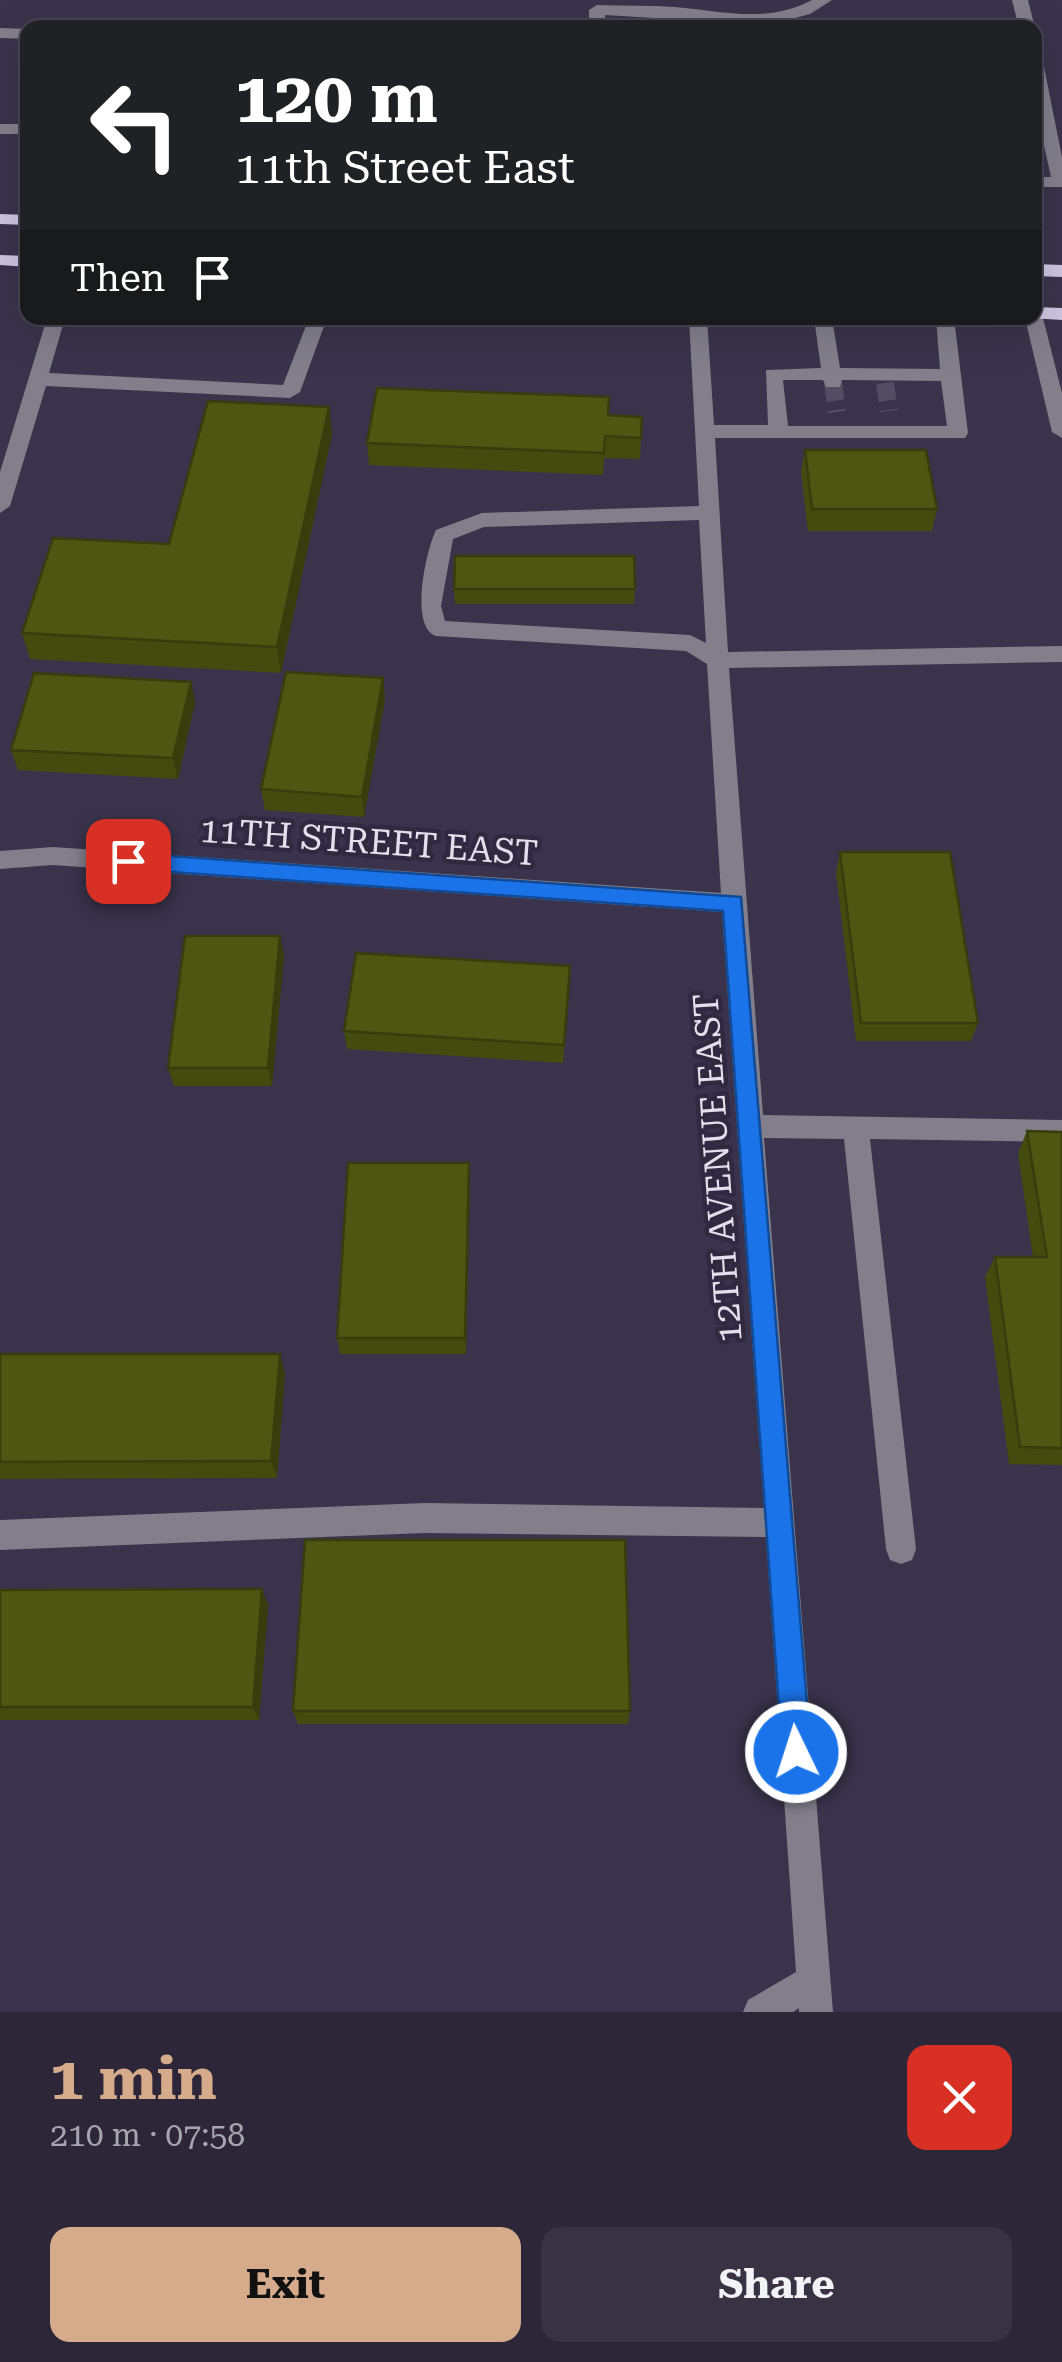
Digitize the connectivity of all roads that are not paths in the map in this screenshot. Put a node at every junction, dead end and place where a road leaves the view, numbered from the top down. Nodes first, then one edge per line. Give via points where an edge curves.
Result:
1 (824, 0) edge
2 (680, 13) edge
3 (796, 16) junction
4 (596, 20) edge
5 (713, 20) edge
6 (779, 20) edge
7 (801, 20) edge
8 (1042, 98) edge
9 (1062, 182) edge
10 (54, 325) edge
11 (315, 325) edge
12 (698, 325) edge
13 (824, 325) edge
14 (946, 325) edge
15 (1036, 325) edge
16 (950, 375) junction
17 (38, 379) junction
18 (832, 379) junction
19 (890, 411) tunnel mouth
20 (704, 431) junction
21 (779, 432) junction
22 (893, 432) junction
23 (1062, 432) edge
24 (0, 506) edge
25 (709, 513) junction
26 (1062, 654) edge
27 (717, 660) junction
28 (0, 860) edge
29 (733, 903) junction
30 (750, 1126) junction
31 (856, 1128) junction
32 (1062, 1131) edge
33 (779, 1523) junction
34 (0, 1535) edge
35 (901, 1548) dead end
36 (814, 1996) edge
37 (760, 2012) edge

1 - 3 street
2 - 4 street via 597,10
2 - 5 street
3 - 6 street
3 - 7 street
8 - 9 street
10 - 17 street
11 - 17 street via 290,392
12 - 20 street, 12TH AVENUE EAST
13 - 18 street
14 - 16 street
15 - 23 street
16 - 18 street
16 - 22 street via 958,433
17 - 24 street
18 - 21 street via 773,374
19 - 22 street
20 - 21 street
20 - 25 street, 12TH AVENUE EAST
21 - 22 street via 838,422
25 - 27 street, 12TH AVENUE EAST
25 - 27 street via 482,520 443,535 430,606 436,628 690,643
26 - 27 street
27 - 29 street, 12TH AVENUE EAST
28 - 29 street, 11TH STREET EAST via 53,856
29 - 30 street, 12TH AVENUE EAST
30 - 31 street
30 - 33 street, 12TH AVENUE EAST
31 - 32 street
31 - 35 street
33 - 34 street via 424,1518
33 - 36 street, 12TH AVENUE EAST
36 - 37 street

